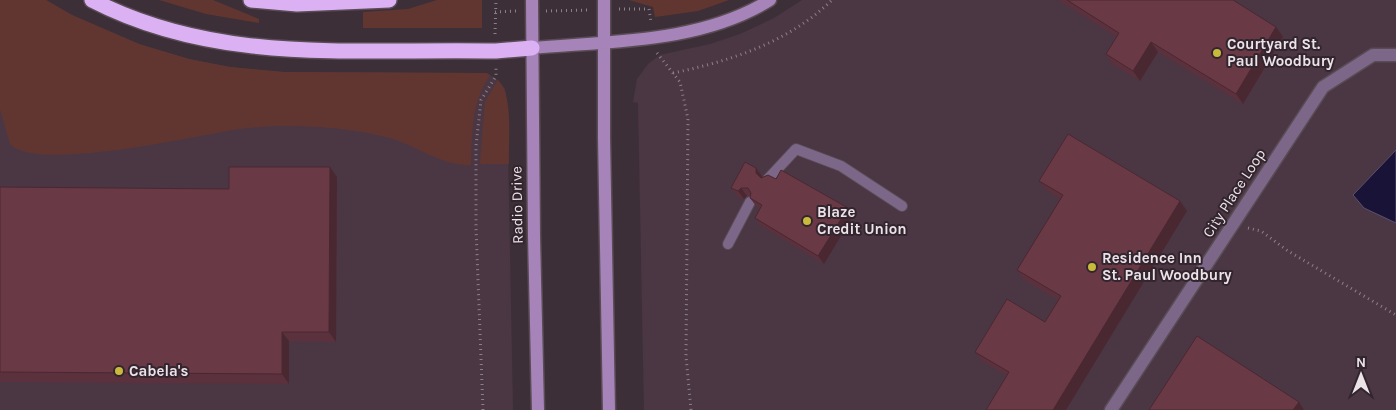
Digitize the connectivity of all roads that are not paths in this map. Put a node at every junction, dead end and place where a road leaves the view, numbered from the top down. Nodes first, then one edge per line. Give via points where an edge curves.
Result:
1 (92, 0) edge
2 (252, 0) edge
3 (389, 0) edge
4 (532, 0) edge
5 (604, 0) edge
6 (770, 0) edge
7 (604, 42) junction
8 (532, 48) junction
9 (1396, 55) edge
10 (768, 179) edge
11 (750, 202) edge
12 (902, 206) dead end
13 (728, 244) dead end
14 (538, 410) edge
15 (609, 410) edge
16 (1111, 410) edge

1 - 8 highway via 169,31 257,48 496,51
2 - 3 highway via 310,4
4 - 8 main road, Radio Drive
5 - 7 main road
6 - 7 main road via 735,18 703,28
7 - 8 main road
7 - 15 main road
8 - 14 main road, Radio Drive
9 - 16 street, City Place Loop via 1373,55 1323,87
10 - 12 lane via 796,149 841,166
11 - 13 lane

